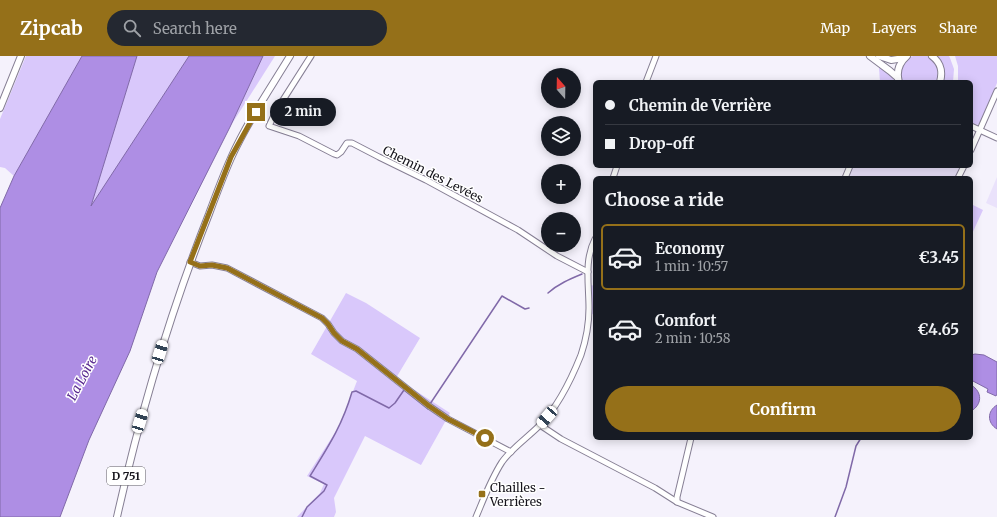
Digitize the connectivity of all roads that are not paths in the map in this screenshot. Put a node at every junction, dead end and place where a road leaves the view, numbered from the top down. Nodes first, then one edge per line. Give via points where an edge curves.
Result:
1 (22, 56) edge
2 (290, 56) edge
3 (311, 56) edge
4 (656, 56) edge
5 (870, 56) edge
6 (879, 56) edge
7 (906, 57) edge
8 (934, 57) edge
9 (647, 80) edge
10 (898, 80) edge
11 (940, 80) edge
12 (997, 90) edge
13 (0, 108) edge
14 (973, 127) edge
15 (980, 130) junction
16 (997, 138) edge
17 (973, 146) edge
18 (593, 244) edge
19 (190, 262) junction
20 (588, 272) junction
21 (540, 425) junction
22 (691, 440) edge
23 (511, 452) junction
24 (677, 502) junction
25 (117, 517) edge
26 (476, 517) edge
27 (713, 517) edge

1 - 13 main road
2 - 19 main road, D 751 via 249,122 231,157
3 - 20 street, Chemin des Levées via 268,126 299,136 337,155 347,143 352,143 518,230 557,256
4 - 9 street
5 - 10 main road
6 - 7 main road via 891,60
7 - 10 main road via 899,67
8 - 11 main road via 941,70
12 - 15 street
14 - 15 street
15 - 16 street
15 - 17 street
18 - 20 street
19 - 23 street via 200,266 227,268 322,318 342,341 357,349 429,406 448,419
19 - 25 main road, D 751 via 136,435
20 - 21 street via 587,335 571,378
21 - 23 street
21 - 24 street
22 - 24 street
23 - 26 street via 496,472
24 - 27 street

